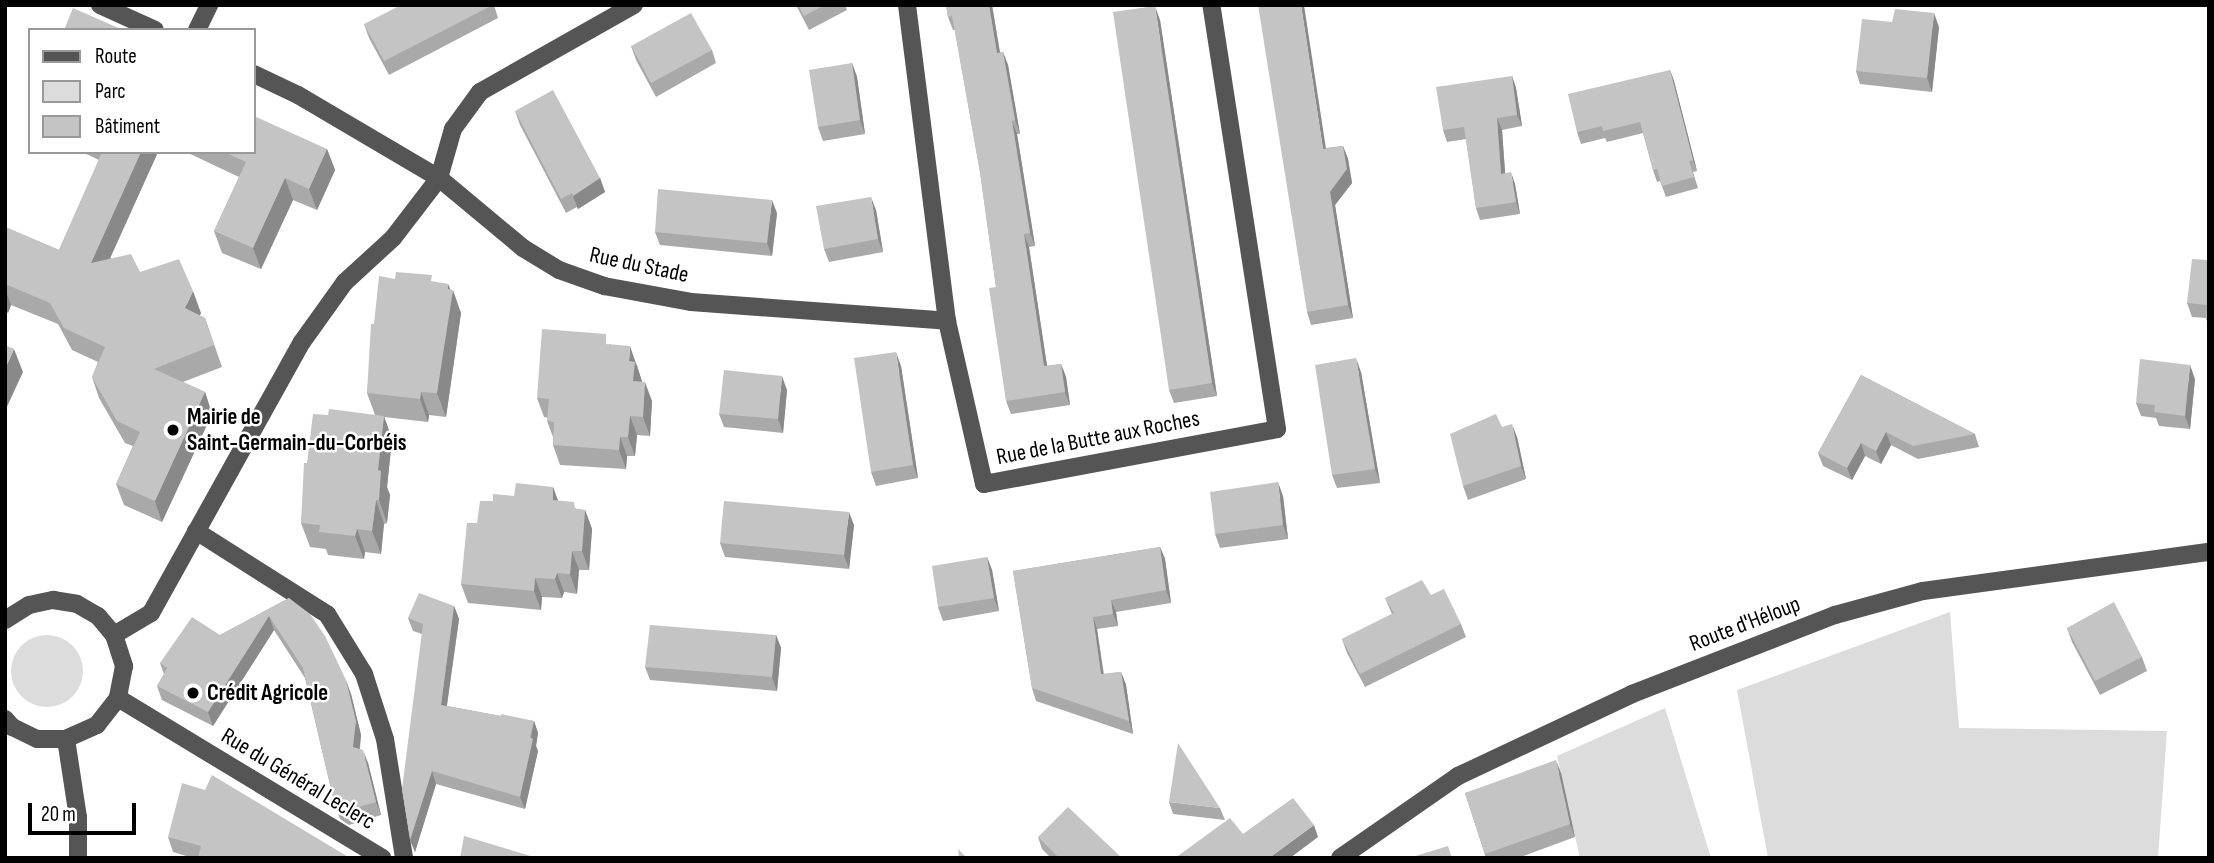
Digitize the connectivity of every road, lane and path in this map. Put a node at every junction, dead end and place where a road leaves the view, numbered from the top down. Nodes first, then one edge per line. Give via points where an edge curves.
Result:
1 (100, 5) edge
2 (209, 5) edge
3 (634, 5) edge
4 (907, 5) edge
5 (1211, 5) edge
6 (151, 28) edge
7 (198, 28) edge
8 (256, 75) edge
9 (439, 178) junction
10 (947, 321) junction
11 (196, 531) junction
12 (2209, 552) edge
13 (5, 620) edge
14 (114, 635) junction
15 (118, 698) junction
16 (5, 719) edge
17 (66, 739) junction
18 (78, 858) edge
19 (382, 858) edge
20 (404, 858) edge
21 (1339, 858) edge

1 - 6 street
2 - 7 street
3 - 9 street via 480,92 453,129
4 - 10 street, Rue de la Butte aux Roches
5 - 10 street, Rue de la Butte aux Roches via 1277,429 984,484
8 - 9 street, Rue du Stade
9 - 10 street, Rue du Stade via 523,248 559,271 604,286 691,302
9 - 11 street via 393,238 345,282 302,342
11 - 14 street via 151,613
11 - 20 street via 327,614 364,674 385,739
12 - 21 street, Route d'Héloup via 1923,590 1835,615 1632,694 1458,776
13 - 14 street via 29,605 53,600 77,604 99,616
14 - 15 street via 124,666
15 - 17 street via 97,725
15 - 19 street, Rue du Général Leclerc
16 - 17 street via 37,738
17 - 18 street via 78,817

